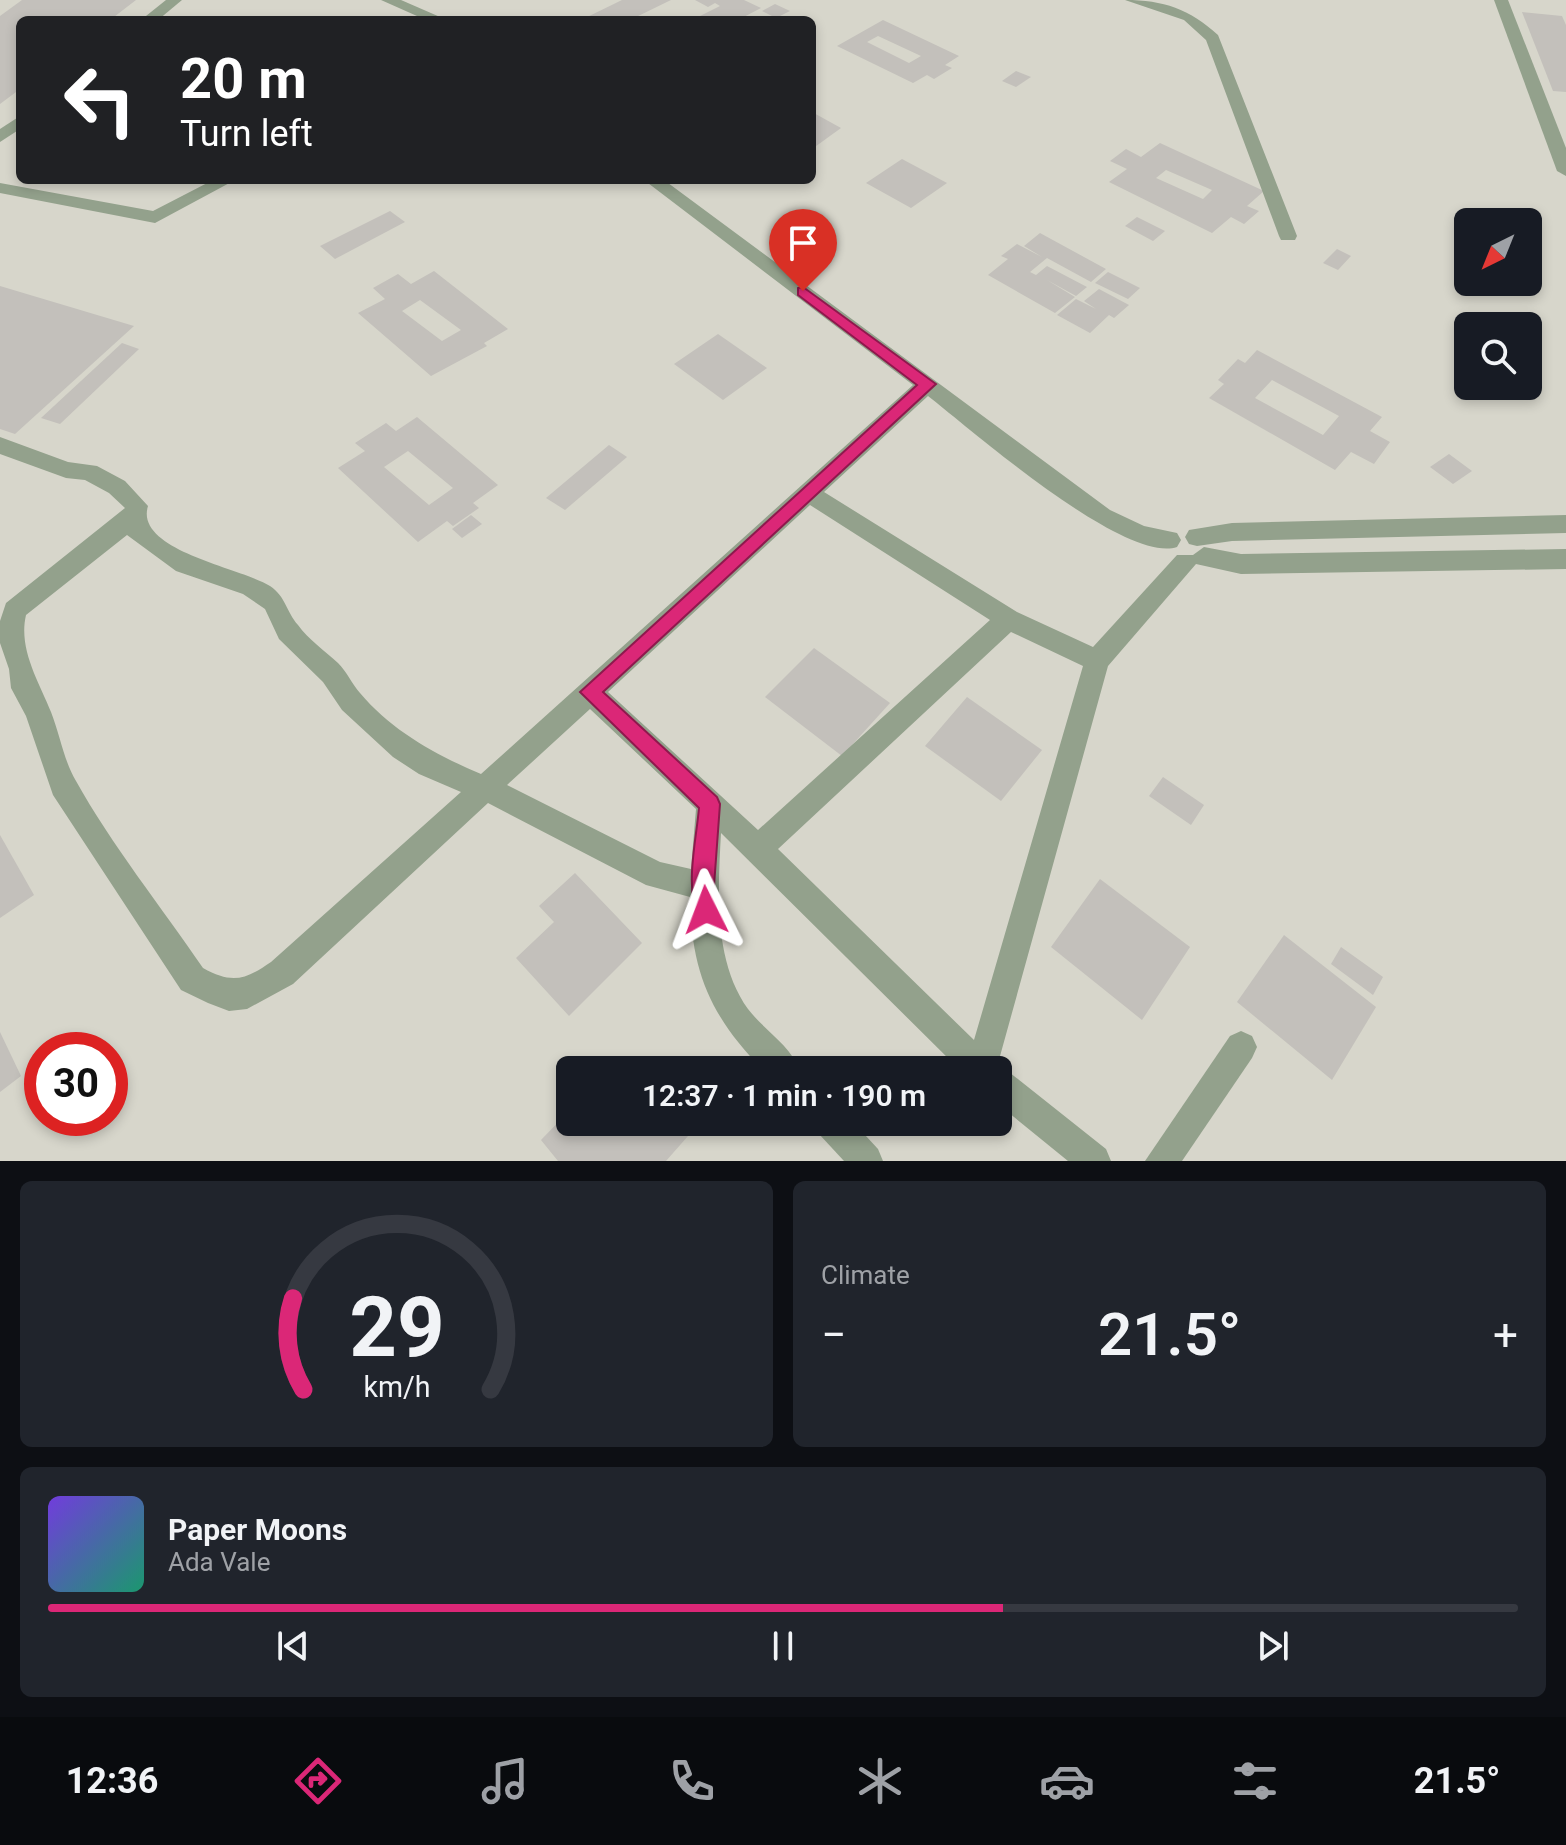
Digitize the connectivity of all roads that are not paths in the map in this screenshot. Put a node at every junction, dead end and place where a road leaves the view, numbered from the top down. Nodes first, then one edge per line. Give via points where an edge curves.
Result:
1 (175, 0) edge
2 (388, 0) edge
3 (1132, 0) edge
4 (1501, 0) edge
5 (409, 2) edge
6 (154, 16) edge
7 (432, 16) edge
8 (16, 124) edge
9 (0, 137) edge
10 (1566, 171) edge
11 (218, 184) edge
12 (658, 184) edge
13 (0, 188) edge
14 (1288, 236) dead end
15 (928, 384) junction
16 (0, 445) edge
17 (808, 493) junction
18 (133, 518) junction
19 (1566, 524) edge
20 (1195, 552) junction
21 (1566, 559) edge
22 (1008, 619) junction
23 (1097, 661) junction
24 (590, 692) junction
25 (484, 789) junction
26 (710, 804) junction
27 (758, 849) junction
28 (703, 886) junction
29 (1241, 1047) dead end
30 (771, 1056) edge
31 (967, 1056) edge
32 (985, 1056) edge
33 (1012, 1094) edge
34 (844, 1136) edge
35 (866, 1161) edge
36 (1094, 1161) edge
37 (1162, 1161) edge

1 - 6 street
2 - 5 street
3 - 14 street via 1189,17 1213,38
4 - 10 street
5 - 7 street
8 - 9 street
11 - 13 street via 155,217
12 - 15 street
15 - 17 street
15 - 20 street via 1102,516 1140,535 1169,540 1176,534
16 - 18 street via 66,470 89,472 117,487 137,506
17 - 22 street
17 - 24 street
18 - 25 street via 137,532 184,564 252,587 274,602 288,632 332,674 351,702 402,748
18 - 25 street via 15,610 9,634 63,786 192,979 225,998 250,995 282,973
19 - 20 street via 1232,532
20 - 21 street via 1241,564
20 - 23 street
22 - 23 street
22 - 27 street
23 - 32 street
24 - 25 street
24 - 26 street
25 - 28 street via 656,875
26 - 27 street
26 - 28 street
27 - 31 street
28 - 30 street via 713,959 731,1011
29 - 37 street
33 - 36 street
34 - 35 street

